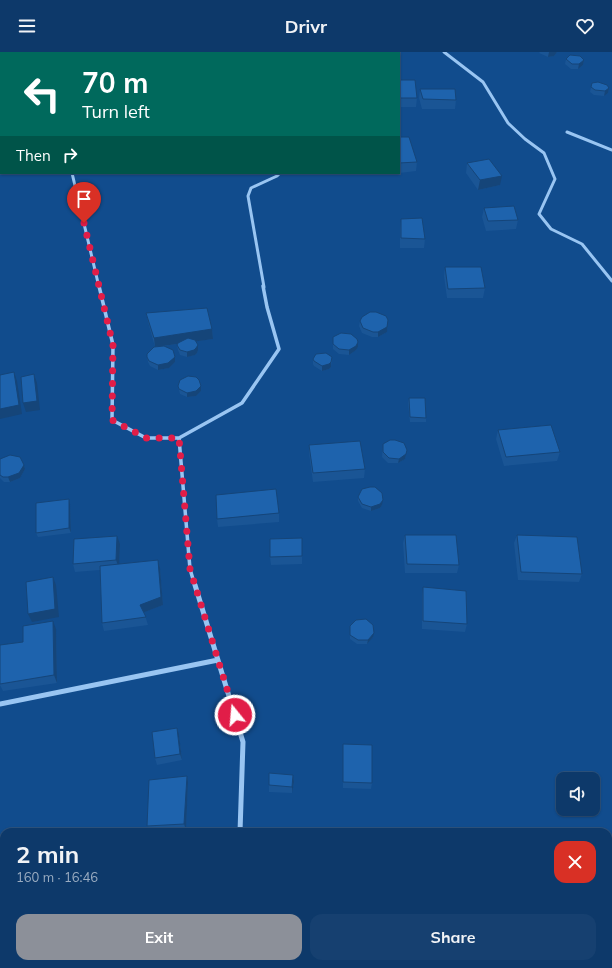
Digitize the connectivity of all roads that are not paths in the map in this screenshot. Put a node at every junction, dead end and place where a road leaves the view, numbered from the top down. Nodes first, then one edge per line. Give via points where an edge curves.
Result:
1 (444, 52) edge
2 (568, 132) dead end
3 (612, 150) edge
4 (72, 174) edge
5 (279, 174) edge
6 (612, 280) edge
7 (179, 438) junction
8 (218, 660) junction
9 (0, 704) edge
10 (240, 828) edge

1 - 6 street via 483,82 508,123 525,140 544,153 555,179 540,214 552,229 582,244
2 - 3 street
4 - 7 street via 113,345 112,420 146,438
5 - 7 street via 251,188 248,196 267,307 279,349 242,403
7 - 8 street via 190,569
8 - 9 street
8 - 10 street via 243,742

